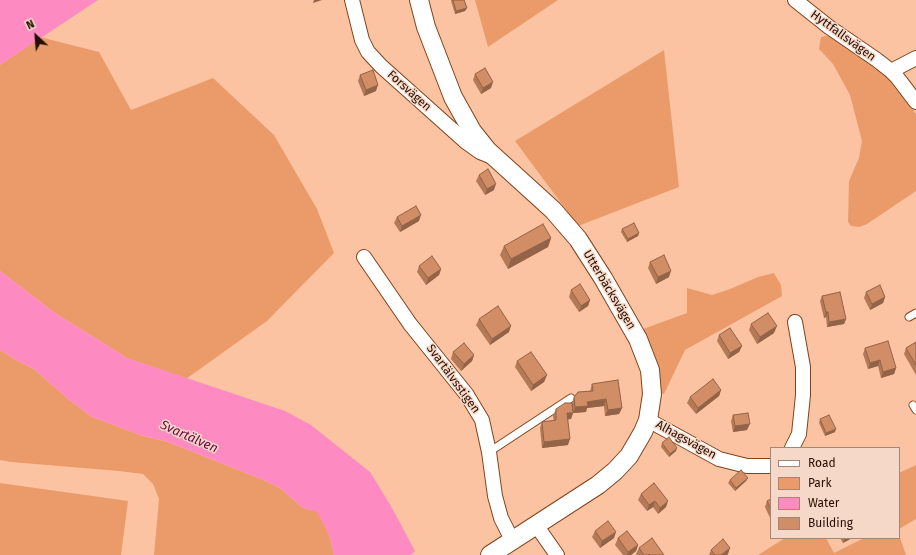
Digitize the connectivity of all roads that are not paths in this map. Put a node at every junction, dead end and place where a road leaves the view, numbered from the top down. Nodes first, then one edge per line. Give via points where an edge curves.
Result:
1 (352, 0) edge
2 (419, 0) edge
3 (795, 0) edge
4 (916, 58) edge
5 (891, 71) junction
6 (916, 102) edge
7 (496, 159) junction
8 (364, 257) dead end
9 (916, 313) edge
10 (909, 317) dead end
11 (795, 322) dead end
12 (571, 398) dead end
13 (648, 420) junction
14 (792, 447) edge
15 (489, 452) junction
16 (770, 466) edge
17 (536, 526) junction
18 (512, 540) junction
19 (490, 555) edge
20 (557, 555) edge

1 - 7 street, Forsvägen via 362,40 368,52 466,142
2 - 7 street, Utterbäcksvägen via 426,27 452,97 472,131
3 - 5 street, Hyttfallsvägen
4 - 5 street
5 - 6 street, Hyttfallsvägen
7 - 13 street, Utterbäcksvägen via 553,210 578,239 607,285 638,339 650,370 652,394
8 - 15 street, Svartälvsstigen via 410,324 467,395 482,420
9 - 10 lane
11 - 14 street via 803,368 803,395 799,434
12 - 15 lane
13 - 16 street, Alhagsvägen via 719,459 747,466
13 - 17 street, Utterbäcksvägen via 629,456 615,471
15 - 18 street, Svartälvsstigen via 497,503
17 - 18 street, Utterbäcksvägen
17 - 20 street
18 - 19 street, Utterbäcksvägen

